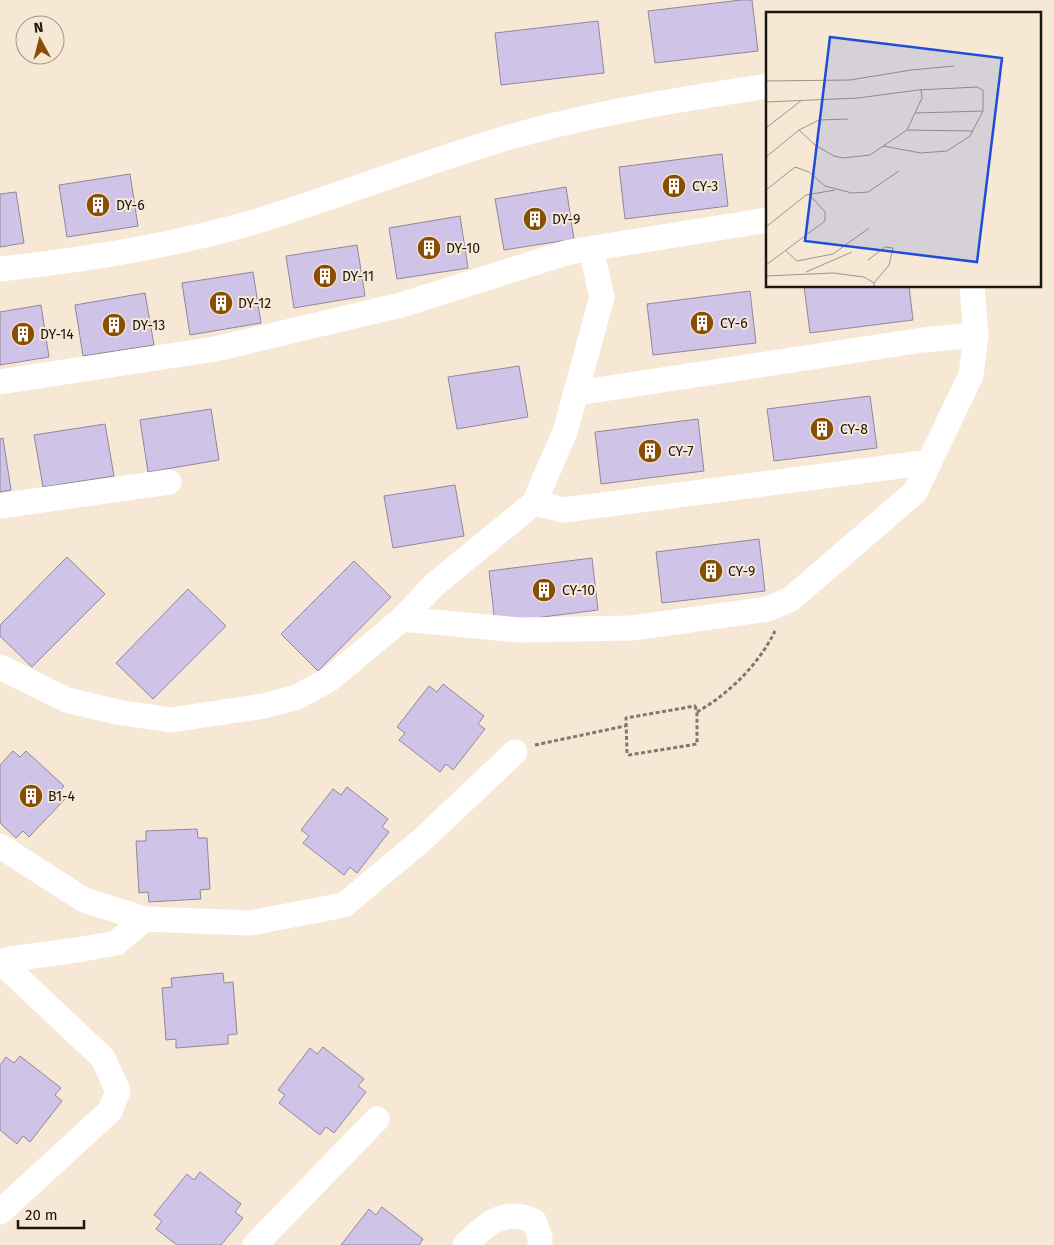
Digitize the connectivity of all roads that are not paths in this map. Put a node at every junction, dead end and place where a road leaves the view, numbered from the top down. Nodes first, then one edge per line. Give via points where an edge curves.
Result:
1 (766, 86) edge
2 (766, 220) edge
3 (591, 249) junction
4 (0, 269) edge
5 (972, 288) edge
6 (976, 335) junction
7 (0, 382) edge
8 (577, 393) junction
9 (930, 462) junction
10 (169, 482) dead end
11 (534, 503) junction
12 (0, 506) edge
13 (402, 619) junction
14 (0, 667) edge
15 (515, 752) road end
16 (0, 846) edge
17 (144, 919) junction
18 (0, 962) edge
19 (377, 1119) dead end
20 (0, 1212) edge
21 (255, 1245) edge
22 (465, 1245) edge
23 (540, 1245) edge

1 - 4 street via 656,104 513,136 254,222 190,238
2 - 3 street
3 - 7 street via 569,252 402,305 215,349
3 - 8 street via 602,297
5 - 6 street
6 - 8 street via 923,340
6 - 9 street via 971,375
8 - 11 street via 565,432
9 - 11 street via 564,510
9 - 13 street via 915,492 900,506 809,586 791,599 768,609 632,628 519,630
10 - 12 street
11 - 13 street via 434,585
13 - 14 street via 330,679 297,697 264,706 171,720 116,712 67,700
15 - 17 street via 423,839 344,905 250,923
16 - 17 street via 84,900
17 - 18 street via 116,942
18 - 20 street via 103,1058 118,1091 110,1111
19 - 21 street
22 - 23 street via 489,1222 520,1214 534,1221

